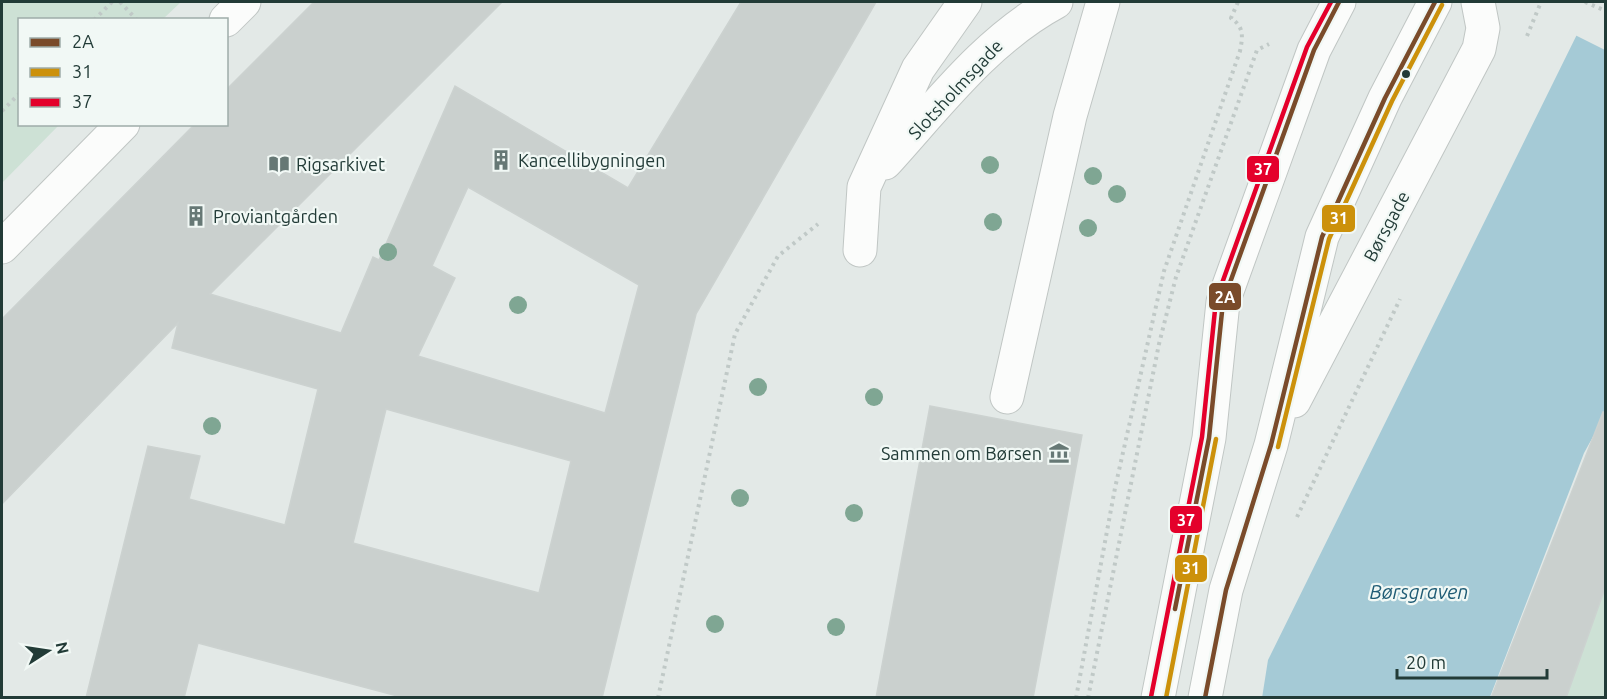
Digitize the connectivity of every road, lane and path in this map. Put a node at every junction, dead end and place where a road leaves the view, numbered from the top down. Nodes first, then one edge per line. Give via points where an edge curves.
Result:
1 (112, 2) edge
2 (120, 2) edge
3 (244, 2) edge
4 (965, 2) edge
5 (1103, 2) edge
6 (1238, 2) edge
7 (1339, 2) edge
8 (1435, 2) edge
9 (1478, 2) edge
10 (1542, 2) edge
11 (1585, 2) edge
12 (1043, 5) edge
13 (1605, 11) edge
14 (96, 18) edge
15 (135, 18) edge
16 (228, 18) edge
17 (1526, 40) dead end
18 (18, 95) edge
19 (2, 111) edge
20 (121, 126) edge
21 (864, 187) junction
22 (2, 247) edge
23 (860, 250) dead end
24 (1402, 295) dead end
25 (1007, 397) dead end
26 (1271, 445) junction
27 (1296, 518) dead end
28 (658, 698) edge
29 (1076, 698) edge
30 (1158, 698) edge
31 (1205, 698) edge

1 - 14 path
2 - 15 path
3 - 16 street
4 - 21 street, Slotsholmsgade via 918,69
5 - 25 street via 1070,116
6 - 29 path via 1230,18 1240,25 1240,51 1164,271 1115,488
7 - 30 street via 1314,50 1223,302 1209,438
8 - 26 street, Børsgade via 1394,80 1322,237
9 - 26 street, Børsgade via 1483,28 1479,49
10 - 17 path
11 - 13 path
12 - 21 street, Slotsholmsgade via 1008,32
18 - 19 path
20 - 22 street
21 - 23 street, Slotsholmsgade
21 - 28 path via 778,256 735,334
24 - 27 path
26 - 31 street, Børsgade via 1226,590

